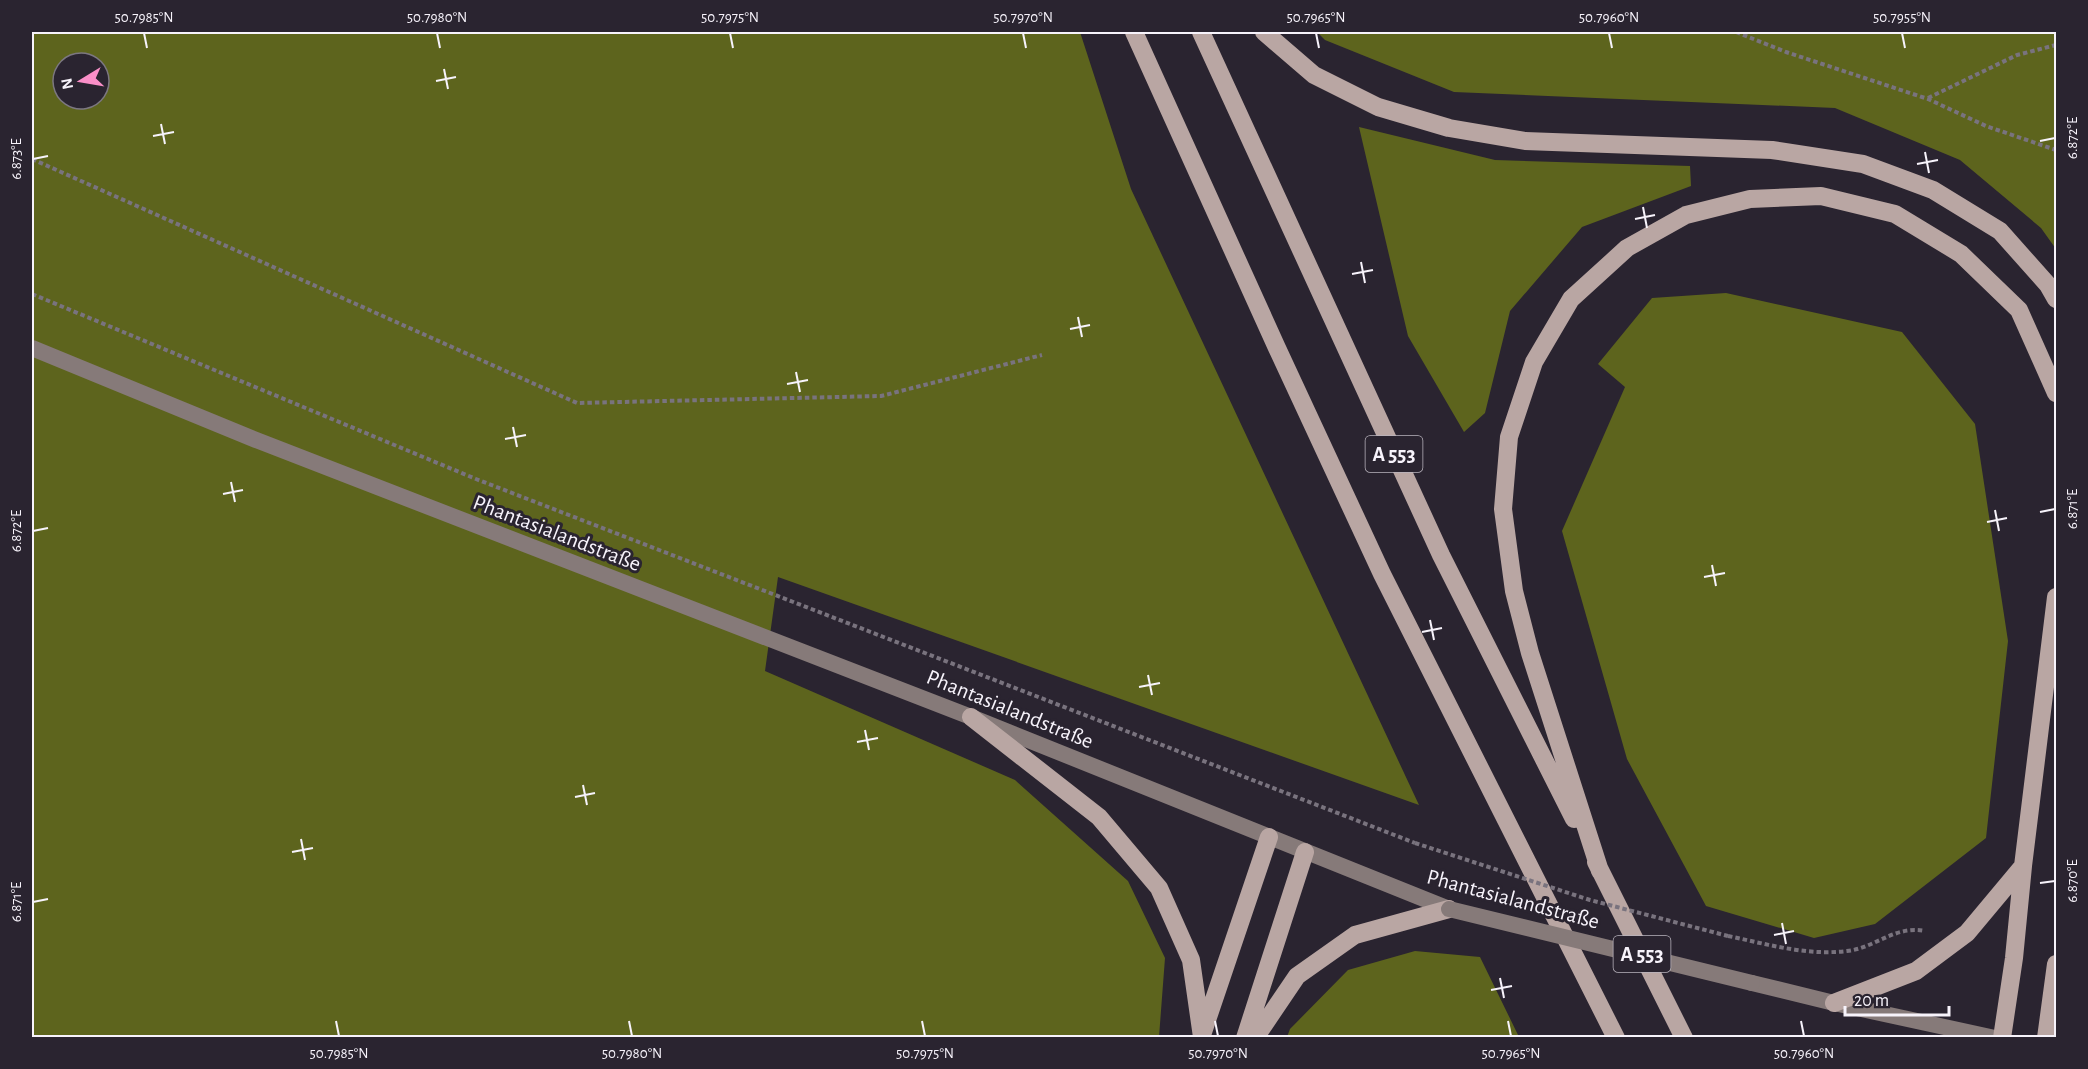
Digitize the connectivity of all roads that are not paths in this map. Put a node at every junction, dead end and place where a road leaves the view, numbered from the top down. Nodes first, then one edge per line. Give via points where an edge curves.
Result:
1 (1134, 32) edge
2 (1202, 32) edge
3 (1264, 32) edge
4 (2056, 299) edge
5 (32, 348) edge
6 (2056, 393) edge
7 (2056, 597) edge
8 (971, 717) junction
9 (1269, 837) junction
10 (1305, 852) junction
11 (2023, 866) junction
12 (1600, 871) junction
13 (1449, 909) junction
14 (1576, 958) junction
15 (2056, 964) edge
16 (1834, 1003) junction
17 (1202, 1037) edge
18 (1245, 1038) edge
19 (1255, 1038) edge
20 (1603, 1038) edge
21 (1616, 1038) edge
22 (1684, 1038) edge
23 (1995, 1038) edge
24 (2002, 1038) edge
25 (2046, 1038) edge

1 - 14 highway, A 553 via 1382,574
2 - 12 highway, A 553 via 1441,555
3 - 4 highway via 1314,75 1378,107 1449,128 1525,141 1772,150 1863,164 1933,190 2000,231
5 - 8 main road, Phantasialandstraße via 256,440
6 - 12 highway via 2019,310 1961,254 1895,214 1821,196 1750,200 1686,215 1627,248 1571,299 1534,362 1509,437 1503,509 1516,602
7 - 11 highway
8 - 9 main road, Phantasialandstraße
8 - 17 highway via 1099,817 1159,888 1191,960
9 - 10 main road, Phantasialandstraße
9 - 17 highway
10 - 13 main road, Phantasialandstraße
10 - 18 highway
11 - 16 highway via 1967,933 1916,971
11 - 24 highway
12 - 22 highway, A 553
13 - 16 main road, Phantasialandstraße, bridge
13 - 19 highway via 1355,935 1297,975
14 - 20 highway
14 - 21 highway, A 553
15 - 25 highway
16 - 23 main road, Phantasialandstraße

